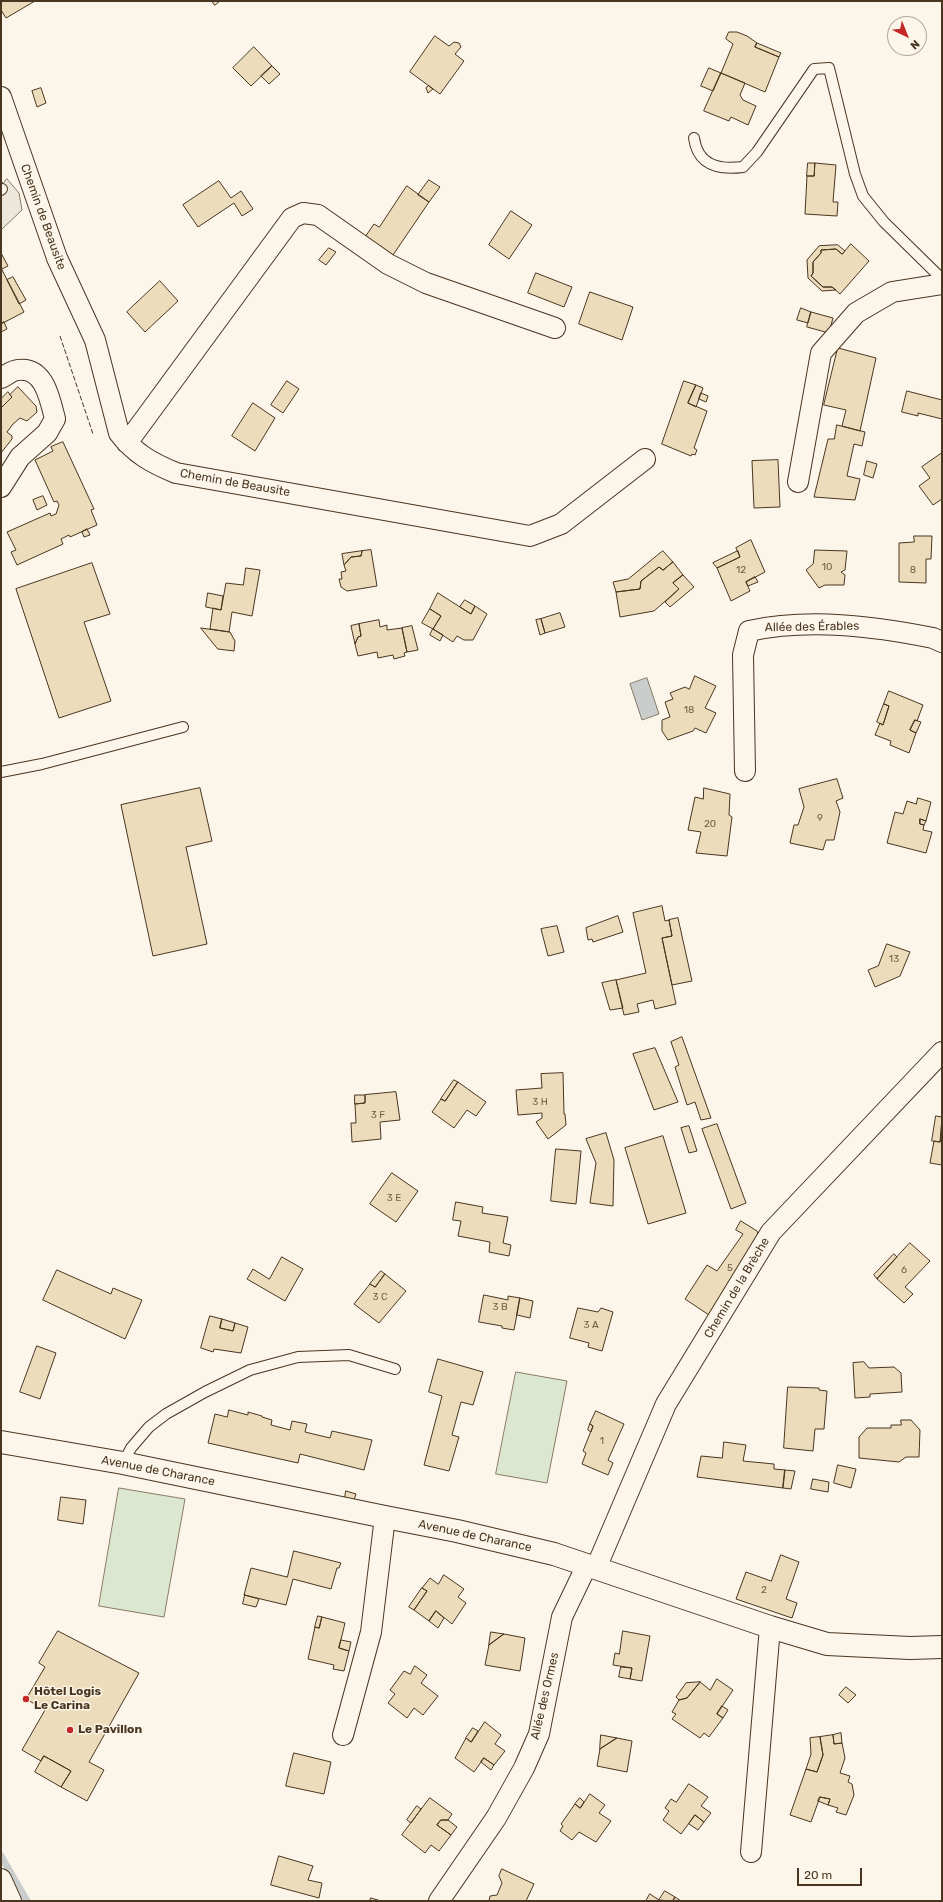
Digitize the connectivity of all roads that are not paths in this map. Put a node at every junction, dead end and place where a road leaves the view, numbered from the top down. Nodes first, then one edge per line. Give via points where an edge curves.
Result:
1 (1, 98) edge
2 (694, 138) dead end
3 (942, 279) edge
4 (942, 284) edge
5 (555, 328) dead end
6 (1, 378) edge
7 (127, 443) junction
8 (645, 459) dead end
9 (798, 482) dead end
10 (1, 487) edge
11 (942, 642) edge
12 (183, 727) dead end
13 (745, 771) dead end
14 (1, 772) edge
15 (942, 1052) edge
16 (395, 1369) dead end
17 (1, 1442) edge
18 (123, 1463) junction
19 (385, 1517) junction
20 (592, 1567) junction
21 (770, 1627) junction
22 (942, 1647) edge
23 (343, 1735) dead end
24 (751, 1852) dead end
25 (1, 1879) edge
26 (11, 1901) edge
27 (438, 1901) edge

1 - 7 street, Chemin de Beausite via 57,258 94,340 119,433
2 - 3 lane via 696,149 709,164 726,170 743,167 757,152 814,69 829,68 855,174 863,196 884,222
4 - 9 street via 892,292 856,313 821,353
5 - 7 street via 426,283 388,264 318,215 303,213 292,218
6 - 10 street via 17,370 35,372 41,378 55,419 47,433 20,457
7 - 8 street, Chemin de Beausite via 148,461 176,473 530,536 561,524
11 - 13 street, Allée des Érables via 871,626 767,627 749,631 743,655
12 - 14 lane via 42,764
15 - 20 street, Chemin de la Brèche via 771,1232 666,1404
16 - 18 lane via 349,1355 298,1357 250,1370 166,1414 149,1427
17 - 18 street, Avenue de Charance
18 - 19 street, Avenue de Charance
19 - 20 street, Avenue de Charance via 472,1534 554,1554
19 - 23 street via 371,1632
20 - 21 street, Avenue de Charance
20 - 27 street, Allée des Ormes via 562,1617 538,1734 524,1768 496,1818
21 - 22 street, Avenue de Charance via 827,1644
21 - 24 street
25 - 26 street

